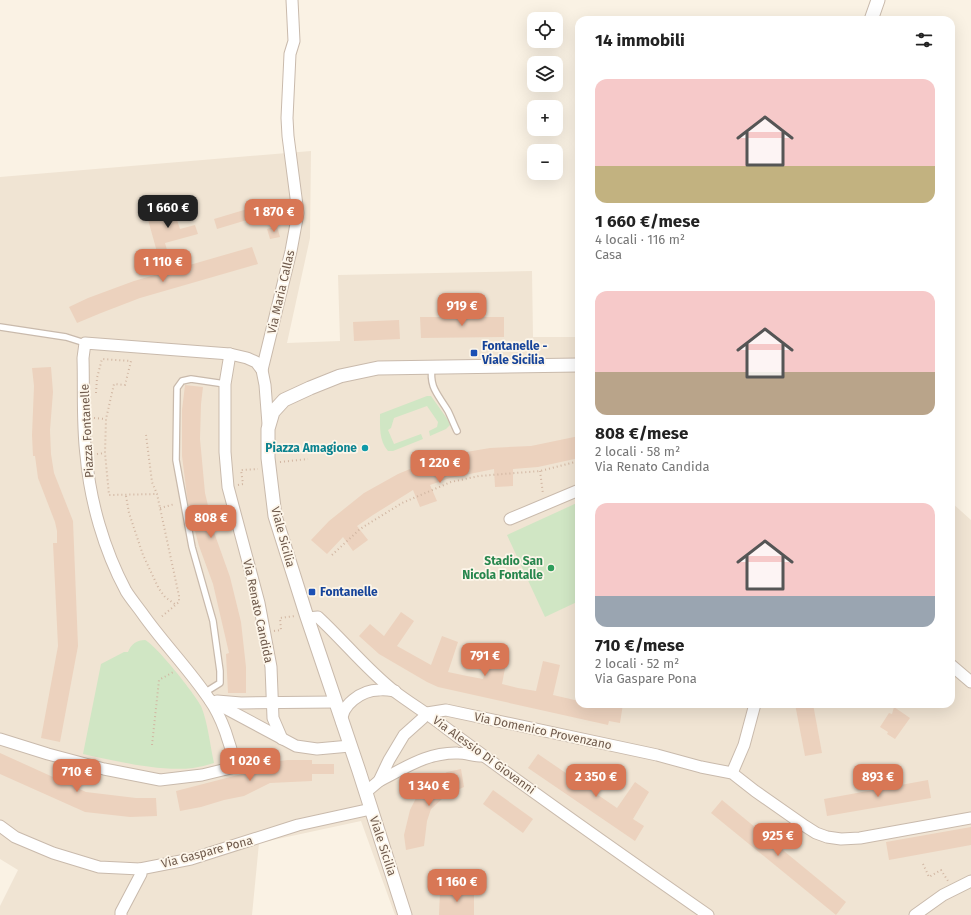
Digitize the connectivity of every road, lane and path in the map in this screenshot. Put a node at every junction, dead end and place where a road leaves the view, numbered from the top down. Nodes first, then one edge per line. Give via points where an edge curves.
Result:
1 (292, 0) edge
2 (878, 0) edge
3 (872, 16) edge
4 (0, 328) edge
5 (85, 343) junction
6 (230, 354) junction
7 (575, 365) edge
8 (432, 366) junction
9 (262, 370) junction
10 (225, 384) junction
11 (95, 398) dead end
12 (94, 412) dead end
13 (93, 418) dead end
14 (268, 429) junction
15 (457, 431) dead end
16 (146, 435) dead end
17 (308, 459) dead end
18 (575, 462) edge
19 (269, 466) junction
20 (540, 471) junction
21 (228, 487) junction
22 (575, 492) edge
23 (157, 494) junction
24 (126, 496) junction
25 (184, 502) junction
26 (547, 503) junction
27 (160, 508) junction
28 (510, 519) dead end
29 (332, 555) dead end
30 (176, 605) junction
31 (306, 616) junction
32 (151, 625) junction
33 (265, 633) junction
34 (182, 664) junction
35 (955, 668) edge
36 (971, 682) edge
37 (395, 691) junction
38 (207, 696) junction
39 (336, 702) junction
40 (272, 703) junction
41 (754, 708) edge
42 (425, 716) junction
43 (342, 723) junction
44 (0, 739) edge
45 (282, 740) junction
46 (152, 745) dead end
47 (350, 746) junction
48 (275, 753) dead end
49 (484, 756) junction
50 (235, 766) junction
51 (732, 773) junction
52 (380, 781) junction
53 (366, 792) junction
54 (371, 809) junction
55 (971, 818) edge
56 (0, 826) edge
57 (923, 864) dead end
58 (140, 869) junction
59 (971, 881) edge
60 (952, 890) junction
61 (121, 915) edge
62 (405, 915) edge
63 (708, 915) edge
64 (915, 915) edge

1 - 9 street, Via Maria Callas via 294,41 290,54 287,118 298,213
2 - 3 street
4 - 5 lane via 66,337
5 - 6 street
5 - 32 street, Piazza Fontanelle via 83,358 86,455 91,491 115,567 127,592
6 - 9 street via 256,362
6 - 10 street, Via Renato Candida
7 - 8 street, Viale Sicilia
8 - 14 street, Viale Sicilia via 378,368 340,376 284,400 273,412
8 - 15 lane via 430,377 434,388
9 - 14 street
10 - 21 street, Via Renato Candida
10 - 25 lane via 191,379 182,381 177,388 176,460
11 - 24 path via 102,359 131,362 125,385 114,384 106,419 105,453 109,495
12 - 13 path
14 - 19 street, Viale Sicilia
16 - 23 path via 152,482
17 - 19 path
18 - 20 path
19 - 21 path via 241,470 243,484
19 - 31 street, Viale Sicilia via 275,516
20 - 26 path via 542,492
20 - 29 path via 479,476 451,482 402,502 360,529
21 - 33 street, Via Renato Candida
22 - 26 street
23 - 24 path
23 - 27 path
24 - 30 path via 143,555 159,589
25 - 27 path
25 - 38 lane via 192,547 213,621 220,671 220,683
26 - 28 street
27 - 30 path via 179,596
30 - 32 path
31 - 33 path via 280,618 281,630
31 - 37 street, Via Alessio Di Giovanni via 318,617
31 - 39 street, Viale Sicilia
32 - 34 street, Piazza Fontanelle
33 - 40 street, Via Renato Candida via 271,667
34 - 38 street, Piazza Fontanelle
34 - 46 path via 160,680
35 - 36 street
37 - 42 street, Via Alessio Di Giovanni
37 - 43 street via 378,690 361,695 345,710
38 - 40 street via 241,704
38 - 45 street
38 - 50 street via 229,742
39 - 40 street
39 - 43 street, Viale Sicilia
40 - 45 street, Via Renato Candida via 273,718
41 - 51 street via 744,745
42 - 49 street, Via Alessio Di Giovanni
42 - 51 street, Via Domenico Provenzano via 446,710
42 - 52 street via 404,735
43 - 47 street, Viale Sicilia
44 - 50 street via 48,754 160,780 202,775
45 - 47 street via 296,746 317,749
47 - 53 street, Viale Sicilia
48 - 50 lane
49 - 52 street via 436,754
49 - 63 street, Via Alessio Di Giovanni
51 - 55 street, Via Domenico Provenzano via 805,826 827,837 860,838
52 - 53 street
53 - 54 street, Viale Sicilia
54 - 58 street, Via Gaspare Pona via 298,825 191,859
54 - 62 street, Viale Sicilia
56 - 58 street, Via Gaspare Pona via 15,837 53,853 99,867
57 - 60 path via 929,877 941,870
58 - 61 street via 141,874
59 - 60 street
60 - 64 street

